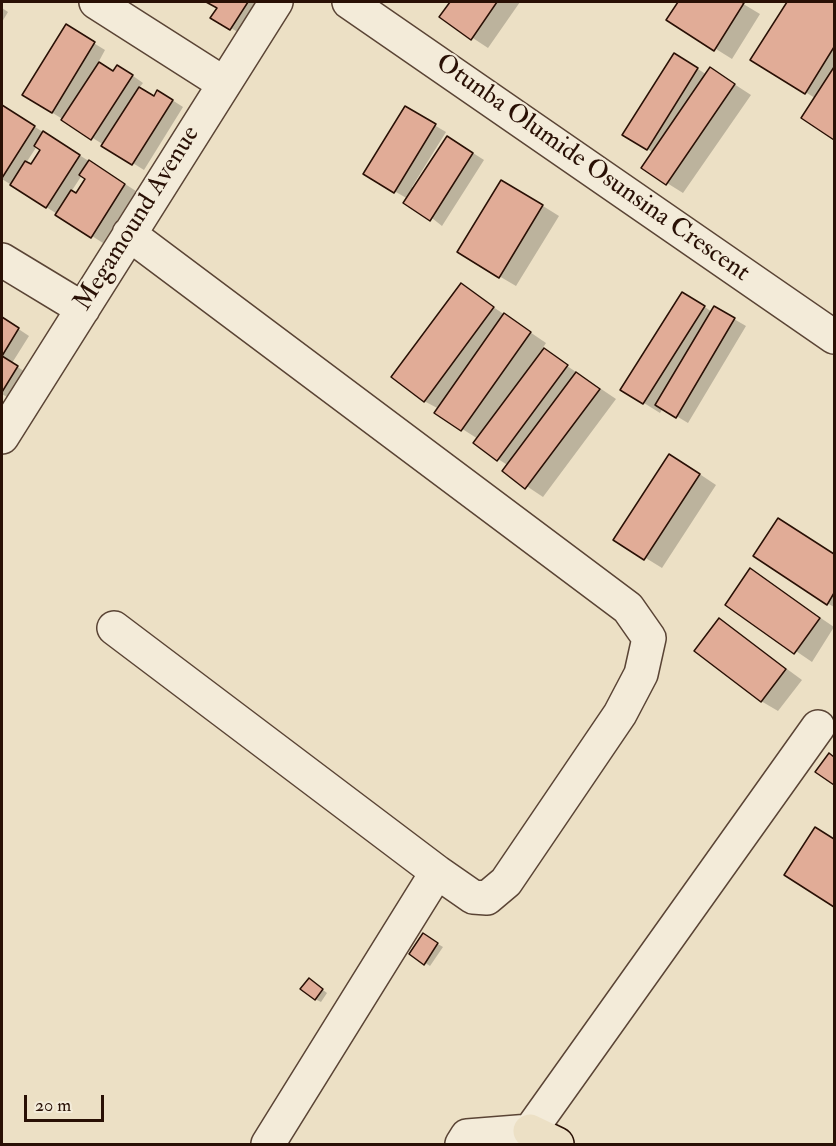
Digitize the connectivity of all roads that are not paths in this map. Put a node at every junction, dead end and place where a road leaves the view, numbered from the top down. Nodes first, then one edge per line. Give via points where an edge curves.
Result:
1 (96, 2) edge
2 (276, 2) edge
3 (349, 2) edge
4 (223, 83) junction
5 (129, 234) junction
6 (2, 260) edge
7 (82, 309) junction
8 (834, 337) edge
9 (2, 437) edge
10 (114, 628) dead end
11 (818, 727) dead end
12 (437, 872) junction
13 (544, 1138) edge
14 (268, 1144) edge
15 (462, 1144) edge

1 - 4 street
2 - 4 street, Megamound Avenue
3 - 8 street, Otunba Olumide Osunsina Crescent
4 - 5 street, Megamound Avenue
5 - 7 street, Megamound Avenue
5 - 12 street via 628,608 649,638 640,674 620,714 506,882 487,898 474,897
6 - 7 street
7 - 9 street, Megamound Avenue
10 - 12 street
11 - 13 street
12 - 14 street
13 - 15 street via 467,1136

